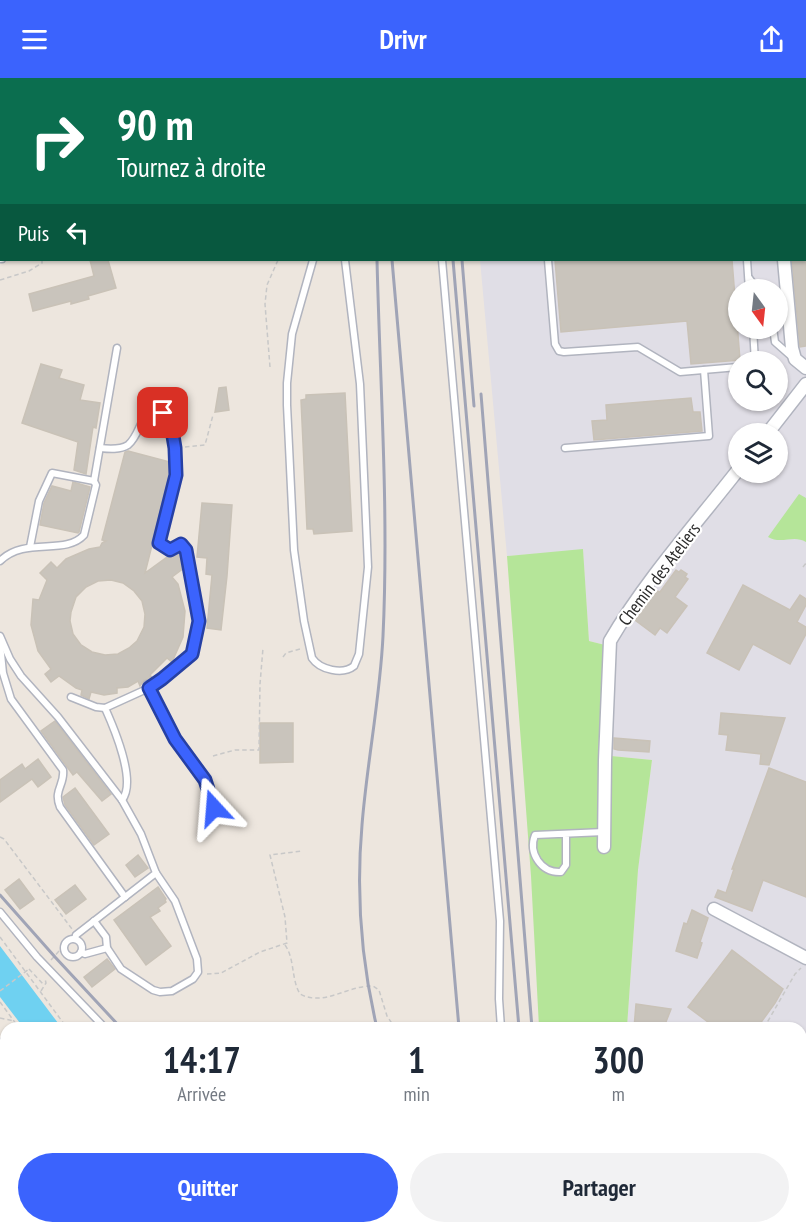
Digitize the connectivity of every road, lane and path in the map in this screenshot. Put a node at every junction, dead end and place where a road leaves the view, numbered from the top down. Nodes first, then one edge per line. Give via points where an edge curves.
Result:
1 (42, 261) edge
2 (278, 261) edge
3 (313, 261) edge
4 (345, 261) edge
5 (442, 261) edge
6 (548, 261) edge
7 (747, 261) edge
8 (784, 261) edge
9 (748, 278) edge
10 (0, 280) edge
11 (775, 339) edge
12 (117, 348) dead end
13 (795, 359) junction
14 (270, 367) dead end
15 (728, 368) edge
16 (806, 368) edge
17 (704, 370) junction
18 (806, 384) edge
19 (213, 416) dead end
20 (776, 423) edge
21 (100, 448) junction
22 (175, 448) junction
23 (565, 448) dead end
24 (94, 481) junction
25 (728, 483) edge
26 (30, 547) junction
27 (0, 561) edge
28 (806, 563) edge
29 (803, 567) dead end
30 (0, 636) edge
31 (307, 637) junction
32 (0, 644) edge
33 (263, 648) dead end
34 (283, 657) dead end
35 (148, 686) junction
36 (71, 697) dead end
37 (105, 708) junction
38 (213, 756) dead end
39 (122, 800) junction
40 (214, 808) dead end
41 (604, 832) junction
42 (566, 834) junction
43 (0, 837) edge
44 (604, 846) dead end
45 (302, 851) dead end
46 (156, 873) junction
47 (125, 897) junction
48 (714, 909) dead end
49 (0, 912) edge
50 (94, 921) junction
51 (0, 937) edge
52 (75, 937) junction
53 (285, 944) junction
54 (107, 948) junction
55 (81, 952) junction
56 (806, 958) edge
57 (806, 964) edge
58 (198, 972) junction
59 (44, 985) dead end
60 (0, 990) edge
61 (0, 1002) edge
62 (0, 1018) edge
63 (15, 1022) joint
64 (63, 1022) edge
65 (99, 1022) edge
66 (391, 1022) edge
67 (501, 1022) edge
68 (767, 1022) edge

1 - 10 path via 29,271
2 - 14 path via 267,285 265,304
3 - 31 lane via 293,328 287,383 294,550
4 - 31 lane via 359,376 368,567 362,637 354,666 344,671 316,663
5 - 67 lane via 500,921
6 - 17 lane via 555,344 559,351 638,347 680,372
7 - 9 lane
8 - 13 street
11 - 13 lane
12 - 21 lane
13 - 16 street
15 - 17 lane
17 - 23 lane via 709,436
18 - 20 street
19 - 22 path via 205,445
21 - 22 lane via 126,446 145,416 153,411 170,417
21 - 24 lane
22 - 35 lane via 176,475 159,543 170,550 181,544 186,550 199,621 192,654
24 - 26 lane via 82,537 66,544
24 - 26 lane via 52,473 39,501
25 - 41 street, Chemin des Ateliers via 610,641
26 - 27 lane via 9,552
28 - 29 path
30 - 39 lane via 21,676
31 - 34 path via 299,638 302,649 286,652
32 - 47 lane via 11,699 63,770 57,799 60,807
33 - 38 path via 259,750
35 - 37 lane
35 - 40 lane via 175,739 205,780
36 - 37 lane
37 - 39 lane via 127,773
39 - 46 lane via 139,828
41 - 42 lane
41 - 44 street, Chemin des Ateliers
42 - 42 lane via 536,835 532,843 543,867 552,872 561,872 566,865
43 - 52 path
45 - 53 path via 270,855 285,917
46 - 47 lane
46 - 58 lane via 178,909
47 - 50 lane
48 - 56 street
49 - 65 lane
50 - 52 lane
50 - 54 lane via 106,937
51 - 64 path
52 - 55 lane
52 - 55 lane via 66,942 64,951 74,957
53 - 58 path via 260,952 221,974
53 - 66 path via 300,994 315,999 373,986 379,990
54 - 55 lane
54 - 58 lane via 126,973 157,992 176,989
57 - 68 path via 795,974
59 - 60 path, bridge via 29,969
61 - 63 path
62 - 63 path

